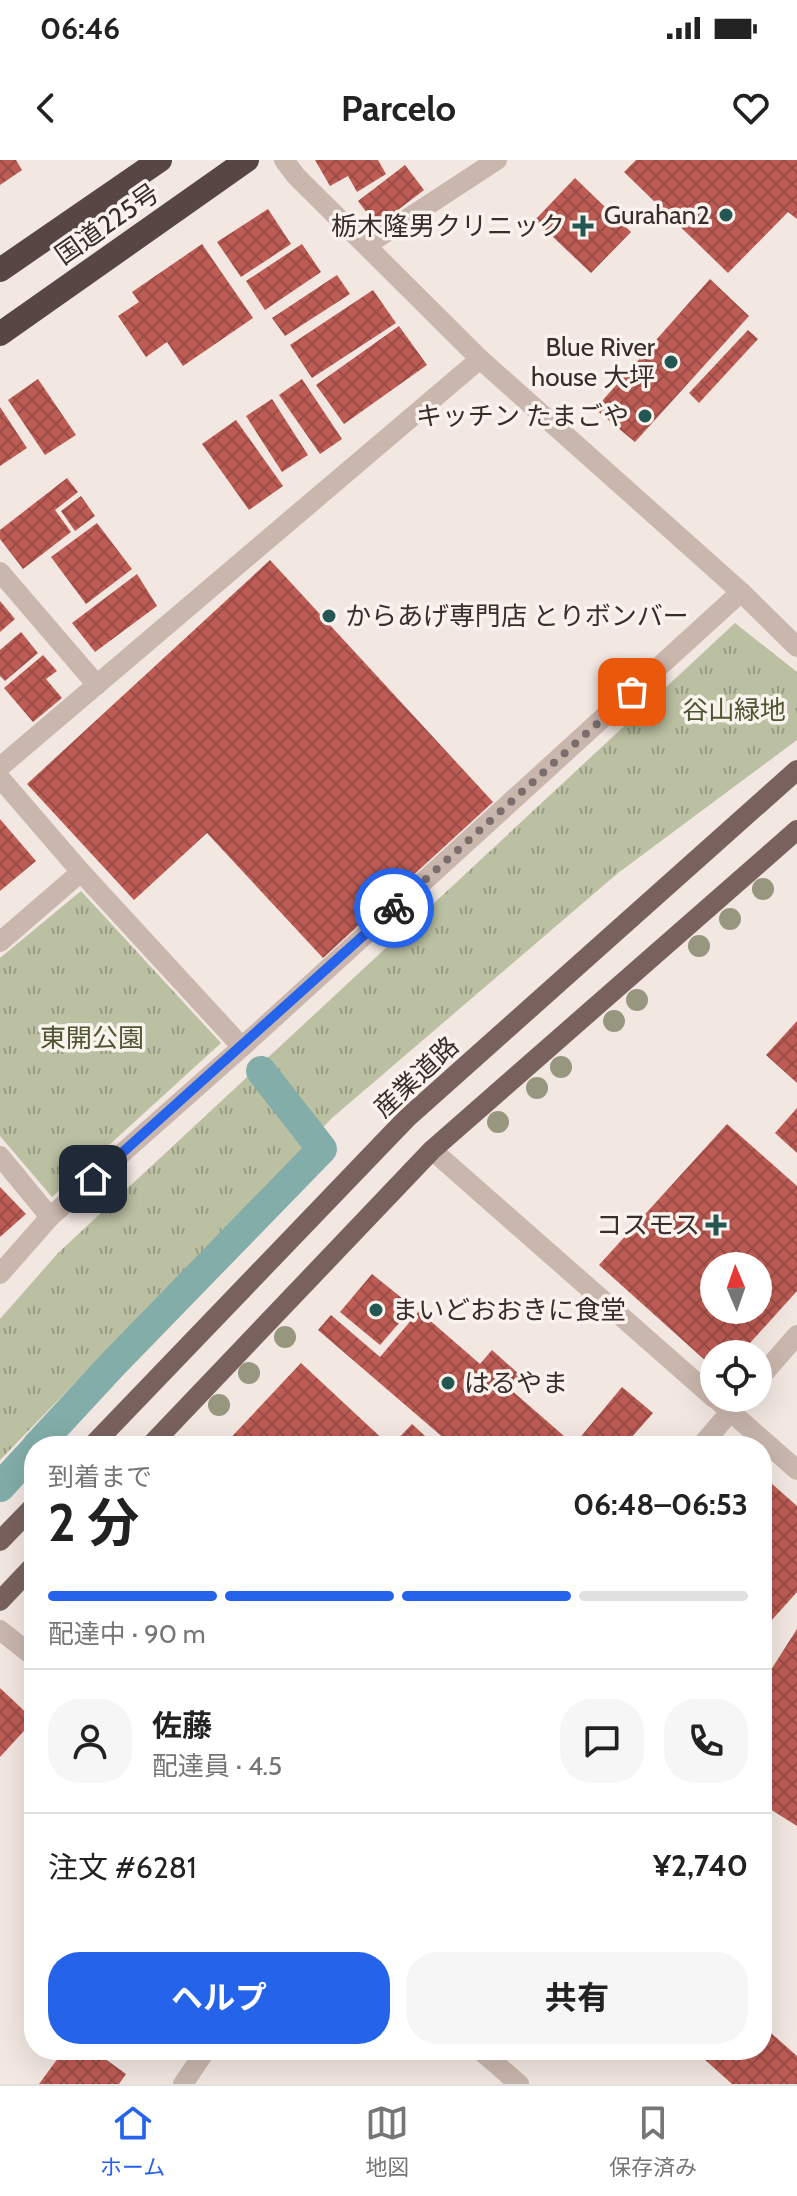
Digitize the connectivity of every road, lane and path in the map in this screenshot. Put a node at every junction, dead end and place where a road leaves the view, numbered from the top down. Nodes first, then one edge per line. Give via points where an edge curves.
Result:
1 (160, 160) edge
2 (247, 160) edge
3 (284, 160) edge
4 (497, 160) edge
5 (367, 245) junction
6 (0, 270) edge
7 (0, 334) edge
8 (480, 359) junction
9 (0, 572) edge
10 (741, 592) junction
11 (797, 647) edge
12 (97, 685) junction
13 (0, 767) edge
14 (797, 770) edge
15 (0, 778) edge
16 (797, 830) edge
17 (81, 872) junction
18 (0, 942) edge
19 (242, 1047) junction
20 (432, 1150) junction
21 (0, 1156) edge
22 (50, 1217) junction
23 (0, 1274) edge
24 (797, 1335) edge
25 (772, 1364) edge
26 (700, 1386) edge
27 (730, 1412) edge
28 (743, 1412) edge
29 (102, 1436) edge
30 (160, 1436) edge
31 (710, 1436) edge
32 (765, 1436) edge
33 (772, 1443) edge
34 (797, 1470) edge
35 (24, 1516) edge
36 (0, 1541) edge
37 (24, 1576) edge
38 (0, 1601) edge
39 (0, 1630) edge
40 (24, 1649) edge
41 (199, 2060) edge
42 (491, 2060) edge
43 (183, 2084) edge
44 (519, 2084) edge

1 - 6 highway, 国道225号
2 - 7 highway, 国道225号
3 - 5 street
4 - 5 street
5 - 8 street
8 - 10 street
8 - 12 street
9 - 12 street
10 - 11 street
10 - 19 street
12 - 13 street
14 - 29 main road, 産業道路 via 407,1118
15 - 17 street
16 - 20 main road
17 - 18 street
17 - 19 street
19 - 22 street
20 - 26 street
20 - 30 main road
21 - 22 street
22 - 23 street
24 - 25 street
27 - 31 street
28 - 32 street
33 - 34 street
35 - 36 main road
37 - 38 main road
39 - 40 street
41 - 43 street
42 - 44 street

